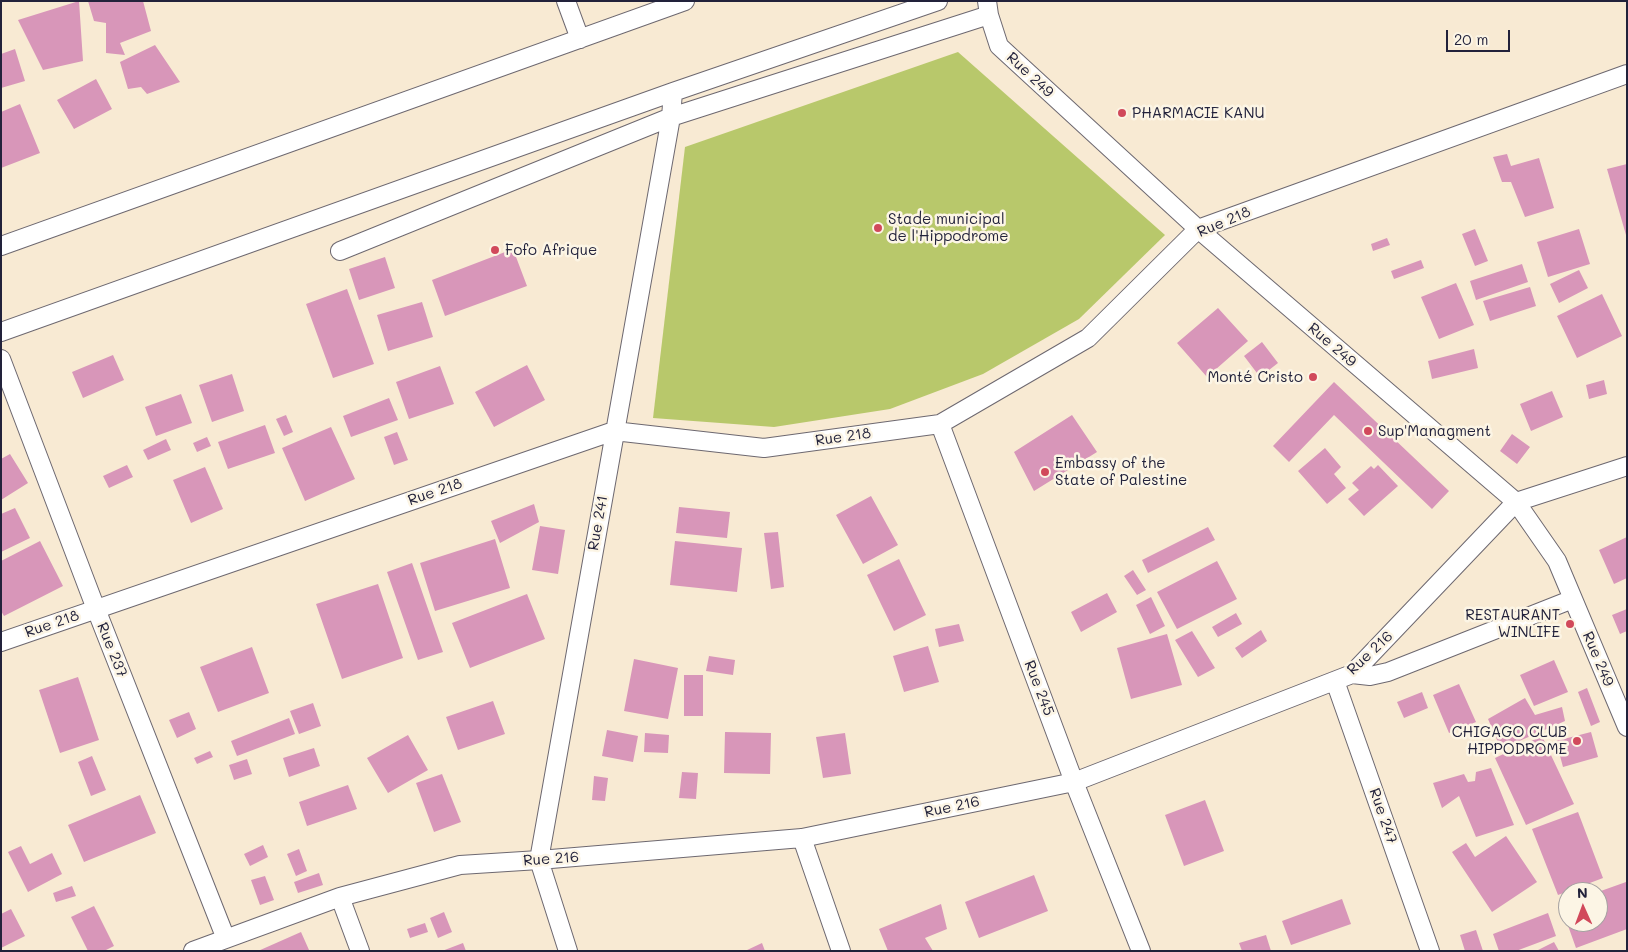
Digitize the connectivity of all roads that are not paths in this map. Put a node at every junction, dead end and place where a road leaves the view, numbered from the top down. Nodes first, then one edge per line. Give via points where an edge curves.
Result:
1 (566, 1) edge
2 (685, 1) edge
3 (938, 1) edge
4 (988, 8) edge
5 (580, 39) junction
6 (1627, 74) edge
7 (673, 92) junction
8 (671, 117) junction
9 (1198, 229) junction
10 (1, 246) edge
11 (340, 251) dead end
12 (1, 332) edge
13 (1, 359) edge
14 (940, 424) junction
15 (614, 431) junction
16 (1627, 466) edge
17 (1516, 502) junction
18 (1573, 599) junction
19 (96, 609) junction
20 (1, 642) edge
21 (1352, 674) junction
22 (1335, 681) junction
23 (1627, 727) edge
24 (1074, 782) junction
25 (802, 838) junction
26 (539, 860) junction
27 (340, 897) junction
28 (226, 939) junction
29 (193, 951) edge
30 (360, 951) edge
31 (568, 951) edge
32 (841, 951) edge
33 (1141, 951) edge
34 (1430, 951) edge

1 - 5 street
2 - 5 street
3 - 7 street
4 - 8 street
4 - 9 street, Rue 249 via 999,46
5 - 10 street
6 - 9 street, Rue 218
7 - 8 street, Rue 241
7 - 12 street
8 - 11 street
8 - 15 street, Rue 241
9 - 14 street, Rue 218 via 1088,338
9 - 17 street, Rue 249
13 - 19 street, Rue 237
14 - 15 street, Rue 218 via 764,448
14 - 24 street, Rue 245
15 - 19 street, Rue 218
15 - 26 street, Rue 241
16 - 17 street, Rue 216
17 - 18 street, Rue 249 via 1557,562
17 - 21 street, Rue 216
18 - 21 street via 1388,672 1370,676
18 - 23 street, Rue 249
19 - 20 street, Rue 218
19 - 28 street, Rue 237
21 - 22 street, Rue 216
22 - 24 street, Rue 216
22 - 34 street, Rue 247
24 - 25 street, Rue 216
24 - 33 street, Rue 245
25 - 26 street, Rue 216
25 - 32 street
26 - 27 street, Rue 216 via 460,865
26 - 31 street, Rue 241
27 - 28 street, Rue 216
27 - 30 street
28 - 29 street, Rue 216

